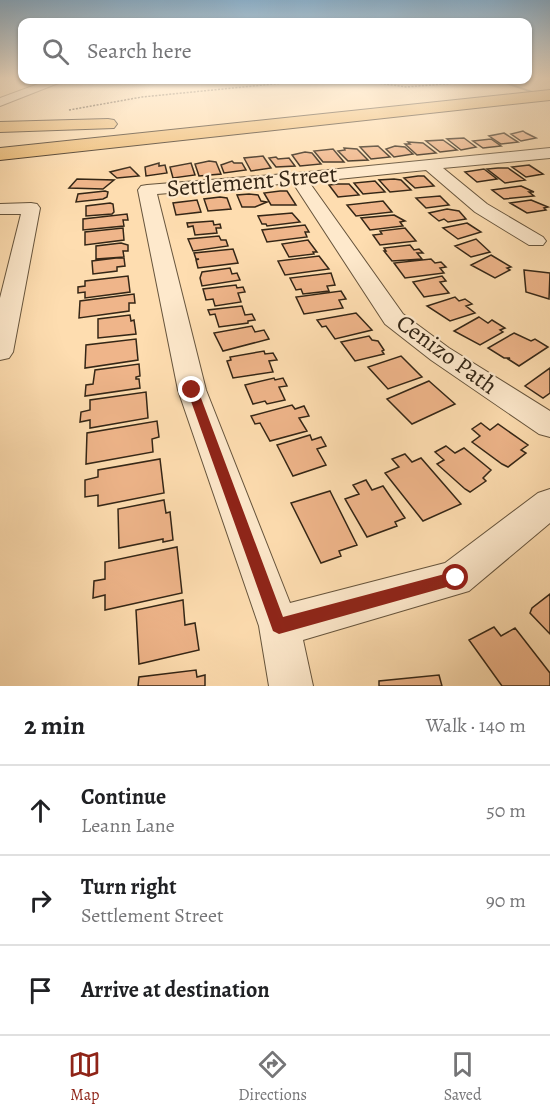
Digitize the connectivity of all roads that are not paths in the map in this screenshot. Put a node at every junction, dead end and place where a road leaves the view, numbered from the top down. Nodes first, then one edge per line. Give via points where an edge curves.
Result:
1 (313, 110) edge
2 (357, 110) edge
3 (152, 123) junction
4 (0, 127) edge
5 (0, 137) edge
6 (550, 153) edge
7 (0, 156) edge
8 (428, 164) junction
9 (298, 178) junction
10 (0, 209) edge
11 (536, 241) dead end
12 (8, 280) edge
13 (1, 347) edge
14 (550, 426) edge
15 (550, 503) edge
16 (279, 626) junction
17 (291, 686) edge

1 - 3 highway
2 - 7 highway
3 - 4 highway
3 - 5 highway
6 - 8 street, Settlement Street
8 - 9 street, Settlement Street
8 - 11 street via 481,208
9 - 14 street, Cenizo Path via 394,319
9 - 16 street, Settlement Street via 147,190 192,390
10 - 12 street via 31,208
12 - 13 street
15 - 16 street via 456,578
16 - 17 street, Settlement Street

